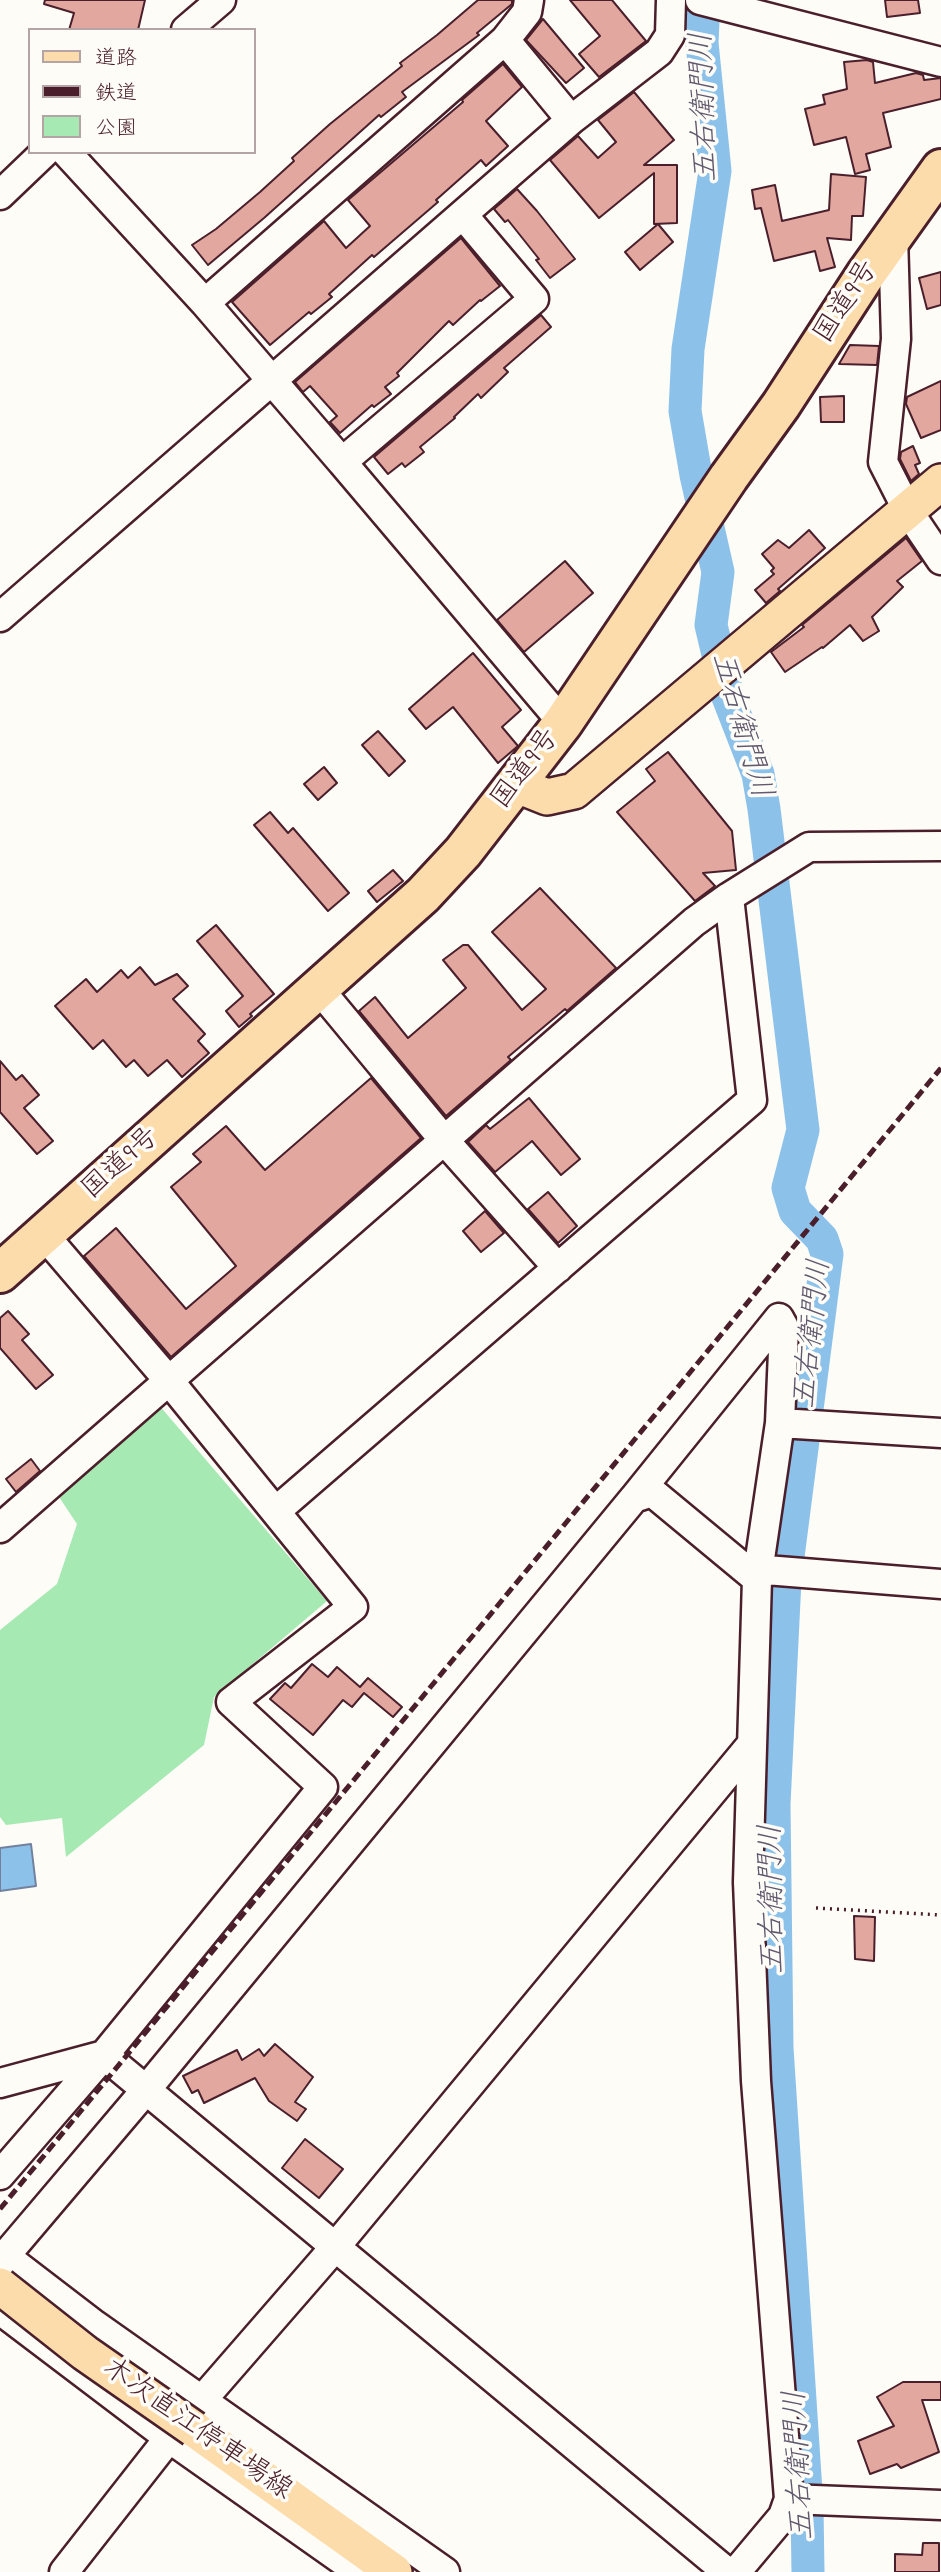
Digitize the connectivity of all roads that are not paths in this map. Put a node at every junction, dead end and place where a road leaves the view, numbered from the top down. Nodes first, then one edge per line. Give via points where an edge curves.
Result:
1 (221, 0) edge
2 (529, 0) edge
3 (671, 0) edge
4 (710, 2) edge
5 (188, 28) edge
6 (505, 40) junction
7 (941, 62) edge
8 (571, 120) junction
9 (43, 154) edge
10 (68, 154) edge
11 (941, 169) edge
12 (0, 195) edge
13 (463, 215) junction
14 (893, 236) junction
15 (205, 303) junction
16 (271, 381) junction
17 (342, 462) junction
18 (941, 482) edge
19 (908, 511) junction
20 (941, 560) edge
21 (0, 617) edge
22 (563, 723) junction
23 (517, 785) junction
24 (941, 846) edge
25 (729, 897) junction
26 (318, 989) junction
27 (444, 1140) junction
28 (44, 1235) junction
29 (558, 1268) junction
30 (0, 1273) edge
31 (170, 1382) junction
32 (780, 1423) junction
33 (941, 1433) edge
34 (634, 1498) junction
35 (276, 1511) junction
36 (0, 1528) edge
37 (757, 1579) junction
38 (941, 1584) edge
39 (751, 1745) junction
40 (104, 2055) junction
41 (0, 2083) edge
42 (145, 2091) junction
43 (0, 2175) edge
44 (335, 2246) junction
45 (2, 2268) edge
46 (0, 2310) edge
47 (188, 2423) junction
48 (789, 2498) junction
49 (941, 2505) edge
50 (64, 2572) edge
51 (359, 2572) edge
52 (394, 2572) edge
53 (445, 2572) edge
54 (727, 2572) edge
55 (736, 2572) edge

1 - 5 street
2 - 6 street via 527,12
3 - 8 street via 670,35 659,52
4 - 7 street
6 - 8 street
6 - 15 street
8 - 13 street
9 - 12 street
10 - 15 street
11 - 14 highway, 国道9号
13 - 16 street
13 - 17 street via 534,299
14 - 19 street via 896,339 883,462
14 - 22 highway, 国道9号
15 - 16 street
16 - 17 street
16 - 21 street
17 - 22 street
18 - 19 main road
19 - 20 street
19 - 23 main road via 574,791 547,797
22 - 23 highway, 国道9号
23 - 26 highway, 国道9号 via 423,895
24 - 25 street via 809,848
25 - 27 street via 694,922
25 - 29 street via 752,1100
26 - 27 street
26 - 28 highway, 国道9号
27 - 29 street
27 - 31 street
28 - 30 highway, 国道9号
28 - 31 street
29 - 35 street
31 - 35 street
31 - 36 street
32 - 33 street
32 - 34 street via 784,1326 779,1318
32 - 37 street
34 - 37 street via 652,1492
34 - 42 street
35 - 40 street via 353,1607 231,1702 323,1787
37 - 38 street via 766,1570
37 - 39 street
39 - 44 street
39 - 48 street via 748,1882 755,2081
40 - 41 street
40 - 42 street
40 - 43 street
42 - 44 street
42 - 45 street
44 - 47 street
44 - 54 street
45 - 47 main road, 木次直江停車場線, bridge via 85,2353
46 - 47 street
47 - 50 street
47 - 51 street
47 - 52 main road, 木次直江停車場線
47 - 53 street
48 - 49 street
48 - 55 street via 783,2516

